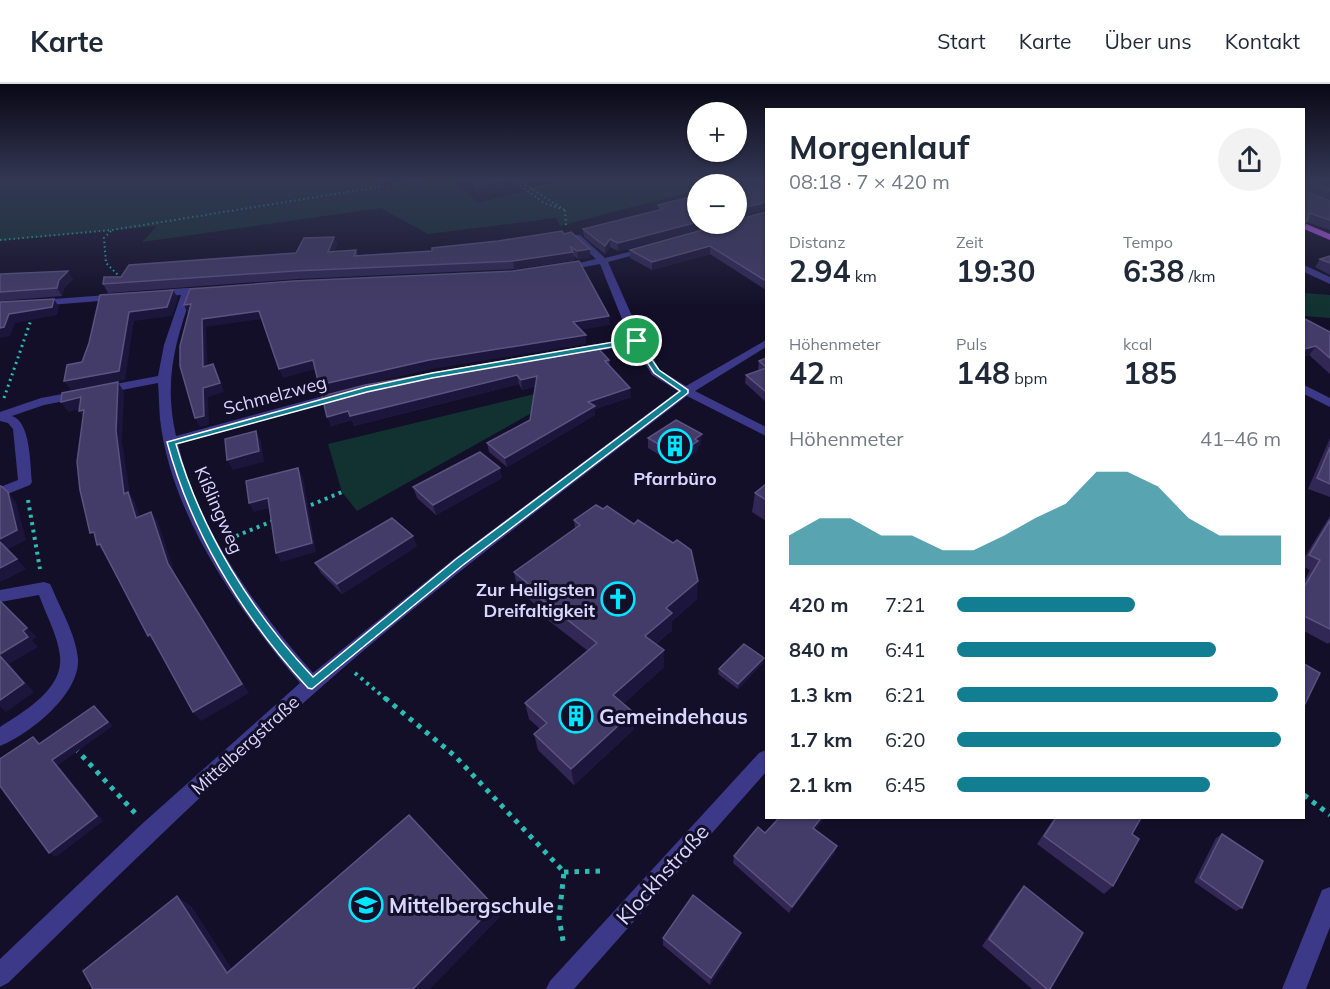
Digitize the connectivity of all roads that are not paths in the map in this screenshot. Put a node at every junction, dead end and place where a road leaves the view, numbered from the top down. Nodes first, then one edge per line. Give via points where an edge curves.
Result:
1 (1305, 226) edge
2 (577, 237) edge
3 (1330, 237) edge
4 (657, 246) edge
5 (603, 261) junction
6 (1305, 268) edge
7 (554, 269) edge
8 (1330, 281) edge
9 (222, 289) edge
10 (189, 291) junction
11 (0, 306) edge
12 (637, 341) junction
13 (765, 344) edge
14 (568, 352) edge
15 (164, 378) junction
16 (1305, 389) edge
17 (686, 391) junction
18 (356, 392) edge
19 (1330, 403) edge
20 (0, 417) edge
21 (765, 431) edge
22 (171, 442) junction
23 (0, 492) edge
24 (0, 596) edge
25 (312, 684) junction
26 (0, 737) edge
27 (765, 760) edge
28 (1330, 898) edge
29 (0, 975) edge
30 (568, 985) edge
31 (1294, 989) edge

1 - 3 main road
2 - 5 street
4 - 5 street
5 - 7 street
5 - 12 street
6 - 8 street
9 - 10 street
10 - 11 street
10 - 15 street, Kißlingweg via 168,349
12 - 14 street
12 - 17 street via 656,372
13 - 17 street, Mittelbergstraße
15 - 20 street via 41,402
15 - 22 street, Kißlingweg
16 - 19 street
17 - 21 street
17 - 25 street, Mittelbergstraße via 460,562
18 - 22 street, Schmelzweg
20 - 23 street via 12,420 19,428 25,482
22 - 25 street, Kißlingweg via 182,481 222,567 286,656
24 - 26 street via 44,588 69,658 67,675 41,710
25 - 29 street, Mittelbergstraße via 150,830
27 - 30 street, Klockhstraße
28 - 31 street

